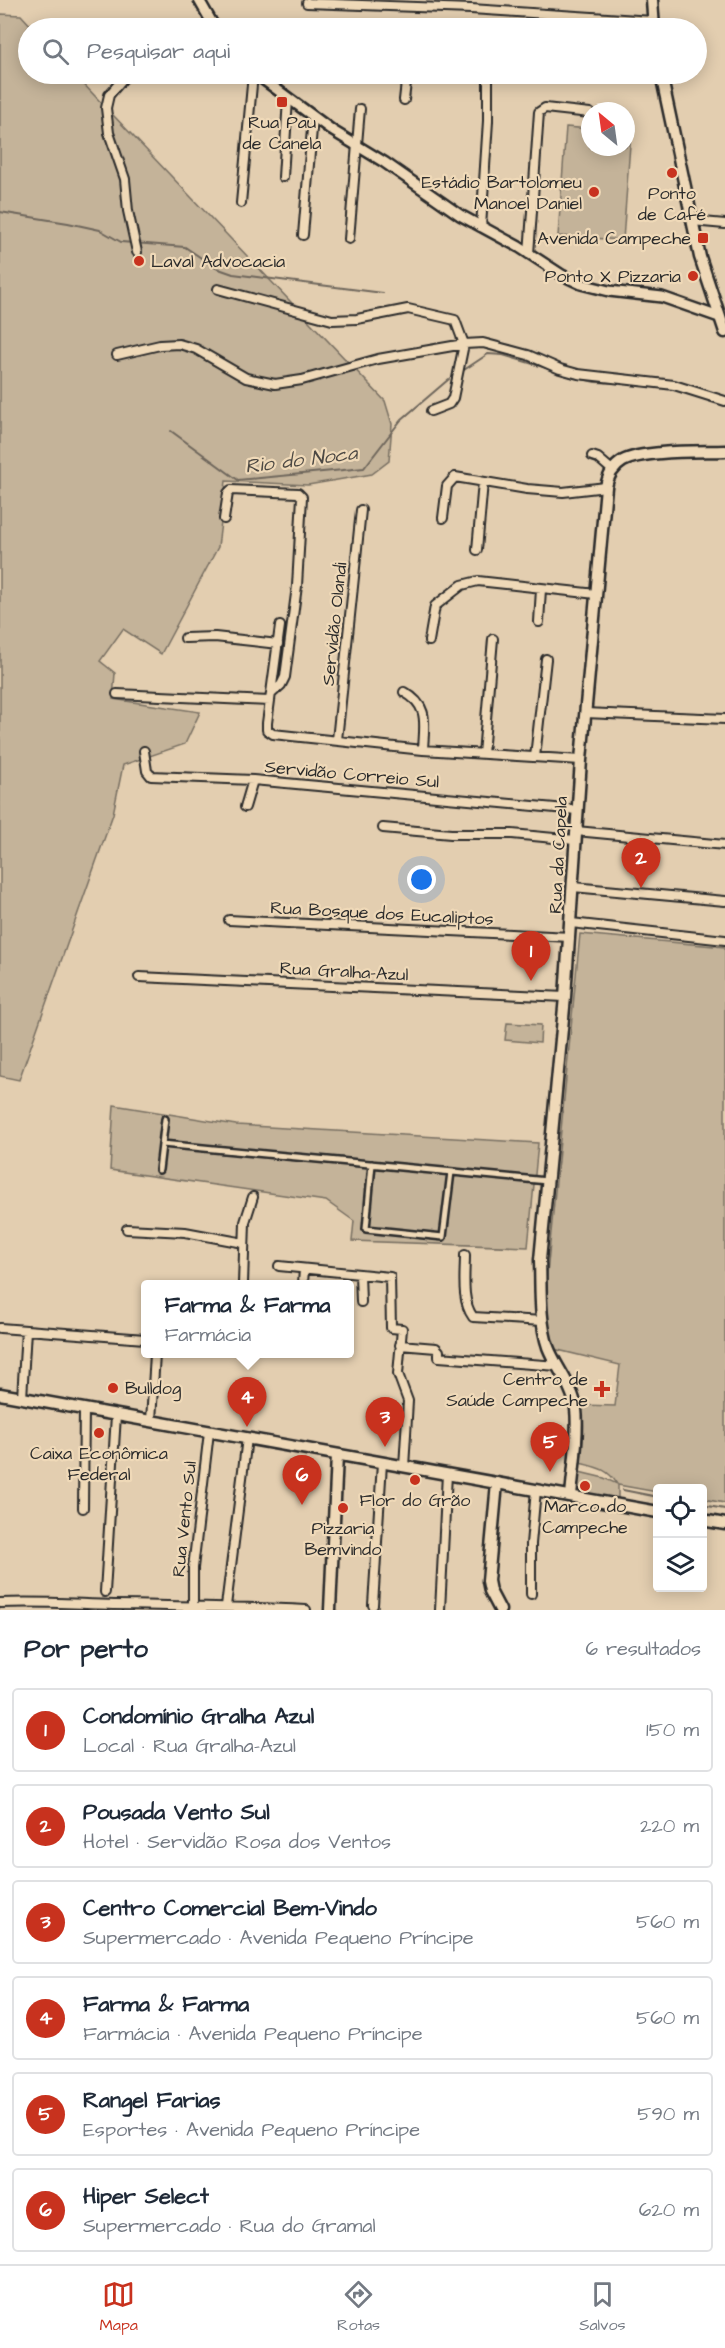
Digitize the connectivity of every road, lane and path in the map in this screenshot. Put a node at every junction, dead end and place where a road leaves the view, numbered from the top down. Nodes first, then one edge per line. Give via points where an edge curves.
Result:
1 (199, 0) edge
2 (652, 0) edge
3 (307, 3) dead end
4 (209, 18) edge
5 (574, 18) edge
6 (653, 18) edge
7 (119, 84) edge
8 (254, 84) edge
9 (268, 84) edge
10 (406, 84) edge
11 (488, 84) edge
12 (663, 84) edge
13 (288, 99) junction
14 (404, 100) dead end
15 (360, 109) dead end
16 (581, 112) edge
17 (313, 117) junction
18 (357, 146) junction
19 (283, 177) dead end
20 (241, 203) dead end
21 (692, 221) junction
22 (725, 224) edge
23 (481, 227) junction
24 (303, 235) dead end
25 (349, 238) dead end
26 (136, 246) dead end
27 (529, 254) junction
28 (218, 289) dead end
29 (720, 317) junction
30 (725, 332) edge
31 (464, 344) junction
32 (117, 355) dead end
33 (725, 401) edge
34 (431, 411) dead end
35 (725, 451) edge
36 (592, 456) dead end
37 (612, 470) junction
38 (483, 482) junction
39 (606, 487) junction
40 (361, 510) dead end
41 (443, 518) dead end
42 (224, 519) dead end
43 (477, 550) dead end
44 (541, 589) junction
45 (596, 594) junction
46 (539, 622) dead end
47 (280, 626) dead end
48 (185, 638) dead end
49 (493, 639) dead end
50 (429, 641) dead end
51 (278, 644) junction
52 (546, 658) dead end
53 (404, 692) dead end
54 (117, 694) dead end
55 (271, 697) junction
56 (585, 713) junction
57 (725, 719) edge
58 (337, 740) junction
59 (423, 750) junction
60 (144, 751) dead end
61 (483, 754) junction
62 (535, 757) junction
63 (581, 760) junction
64 (253, 780) junction
65 (245, 807) dead end
66 (577, 810) junction
67 (383, 828) dead end
68 (575, 836) junction
69 (725, 845) edge
70 (573, 887) junction
71 (725, 901) edge
72 (229, 920) dead end
73 (571, 923) junction
74 (570, 937) junction
75 (725, 940) edge
76 (139, 977) dead end
77 (565, 997) junction
78 (165, 1119) dead end
79 (162, 1144) junction
80 (372, 1164) junction
81 (159, 1170) dead end
82 (451, 1172) junction
83 (547, 1181) junction
84 (253, 1197) dead end
85 (127, 1229) dead end
86 (244, 1243) junction
87 (465, 1255) dead end
88 (279, 1266) dead end
89 (304, 1269) junction
90 (360, 1274) junction
91 (243, 1280) edge
92 (303, 1280) edge
93 (361, 1302) dead end
94 (543, 1321) junction
95 (0, 1328) edge
96 (26, 1330) junction
97 (141, 1339) edge
98 (400, 1345) junction
99 (155, 1358) edge
100 (558, 1366) junction
101 (0, 1394) edge
102 (22, 1398) junction
103 (84, 1409) junction
104 (116, 1415) junction
105 (151, 1421) junction
106 (209, 1431) junction
107 (247, 1438) junction
108 (337, 1455) junction
109 (382, 1463) junction
110 (404, 1467) junction
111 (447, 1474) junction
112 (497, 1483) junction
113 (536, 1490) junction
114 (571, 1496) junction
115 (83, 1508) dead end
116 (653, 1511) edge
117 (707, 1521) edge
118 (725, 1524) edge
119 (105, 1592) dead end
120 (531, 1594) dead end
121 (0, 1603) edge
122 (373, 1605) dead end
123 (226, 1606) junction
124 (115, 1607) edge
125 (193, 1607) edge
126 (273, 1609) edge
127 (306, 1610) edge
128 (330, 1610) edge
129 (440, 1610) edge
130 (500, 1610) edge

1 - 4 street
2 - 6 main road
3 - 5 street via 471,9
7 - 26 street via 106,108 109,133 125,179
8 - 20 street
9 - 13 street
10 - 14 street
11 - 23 street
12 - 21 main road
13 - 17 street
13 - 19 street
15 - 18 street
16 - 27 street via 545,108 539,112
17 - 18 street
17 - 24 street
18 - 23 street
18 - 25 street
21 - 22 street
21 - 29 main road
23 - 27 street
27 - 29 street via 581,284 662,297
28 - 31 street via 332,320 418,310 455,320
29 - 30 main road
31 - 32 street via 362,362 275,384 246,378 180,344
31 - 33 street via 497,346 578,374 674,385
31 - 34 street via 453,398 449,404
35 - 37 main road via 636,457
36 - 37 street
37 - 39 main road, Rua da Capela
38 - 39 street via 563,492
38 - 41 street via 455,477 451,480
38 - 43 street
39 - 45 main road, Rua da Capela
40 - 58 street, Servidão Olandi
42 - 55 street via 231,490 302,497 297,586 285,677
44 - 45 street
44 - 46 street
44 - 50 street via 489,581 462,585 435,606
45 - 56 main road, Rua da Capela
47 - 51 street
48 - 51 street
49 - 61 street
51 - 55 street
52 - 62 street
53 - 59 street via 421,705
54 - 55 street
55 - 58 street via 267,727 270,732
56 - 57 street
56 - 63 main road, Rua da Capela
58 - 59 street
59 - 61 street
60 - 64 street, Servidão Correio Sul via 151,776
61 - 62 street
62 - 63 street
63 - 66 main road, Rua da Capela
64 - 65 street
64 - 66 street, Servidão Correio Sul
66 - 68 main road, Rua da Capela
67 - 68 street via 450,834
68 - 69 street
68 - 70 main road, Rua da Capela
70 - 71 street
70 - 73 main road, Rua da Capela
72 - 74 street, Rua Bosque dos Eucaliptos
73 - 74 main road, Rua da Capela
73 - 75 street
74 - 77 main road, Rua da Capela
76 - 77 street, Rua Gralha-Azul
77 - 83 main road, Rua da Capela
78 - 79 street
79 - 80 street
79 - 81 street
80 - 82 street
80 - 82 street via 366,1229 443,1237
82 - 83 street
83 - 94 main road, Rua da Capela via 540,1260
84 - 86 street via 245,1217
85 - 86 street via 185,1232
86 - 91 street
87 - 94 street via 466,1301 473,1317
88 - 89 street
89 - 90 street
89 - 92 street
90 - 93 street
90 - 98 street via 390,1277 391,1328 402,1329
94 - 100 main road, Rua da Capela via 548,1348
95 - 96 street
96 - 97 street
96 - 102 street
98 - 100 street via 436,1348 439,1357
98 - 110 street via 399,1379 408,1401
99 - 105 street
100 - 114 main road, Rua da Capela via 576,1410
101 - 102 main road
102 - 103 main road
103 - 104 main road
103 - 115 street
104 - 105 main road
104 - 119 street
105 - 106 main road
106 - 107 main road
106 - 125 street, Rua Vento Sul via 193,1568
107 - 108 main road
107 - 123 street
108 - 109 main road
108 - 128 main road
109 - 110 main road
109 - 122 street
110 - 111 main road
111 - 112 main road
111 - 129 street
112 - 113 main road
112 - 130 main road via 488,1581
113 - 114 main road
113 - 120 street
114 - 116 main road
117 - 118 main road
121 - 124 street via 49,1601
123 - 125 street
123 - 126 street
124 - 125 street
126 - 127 street

